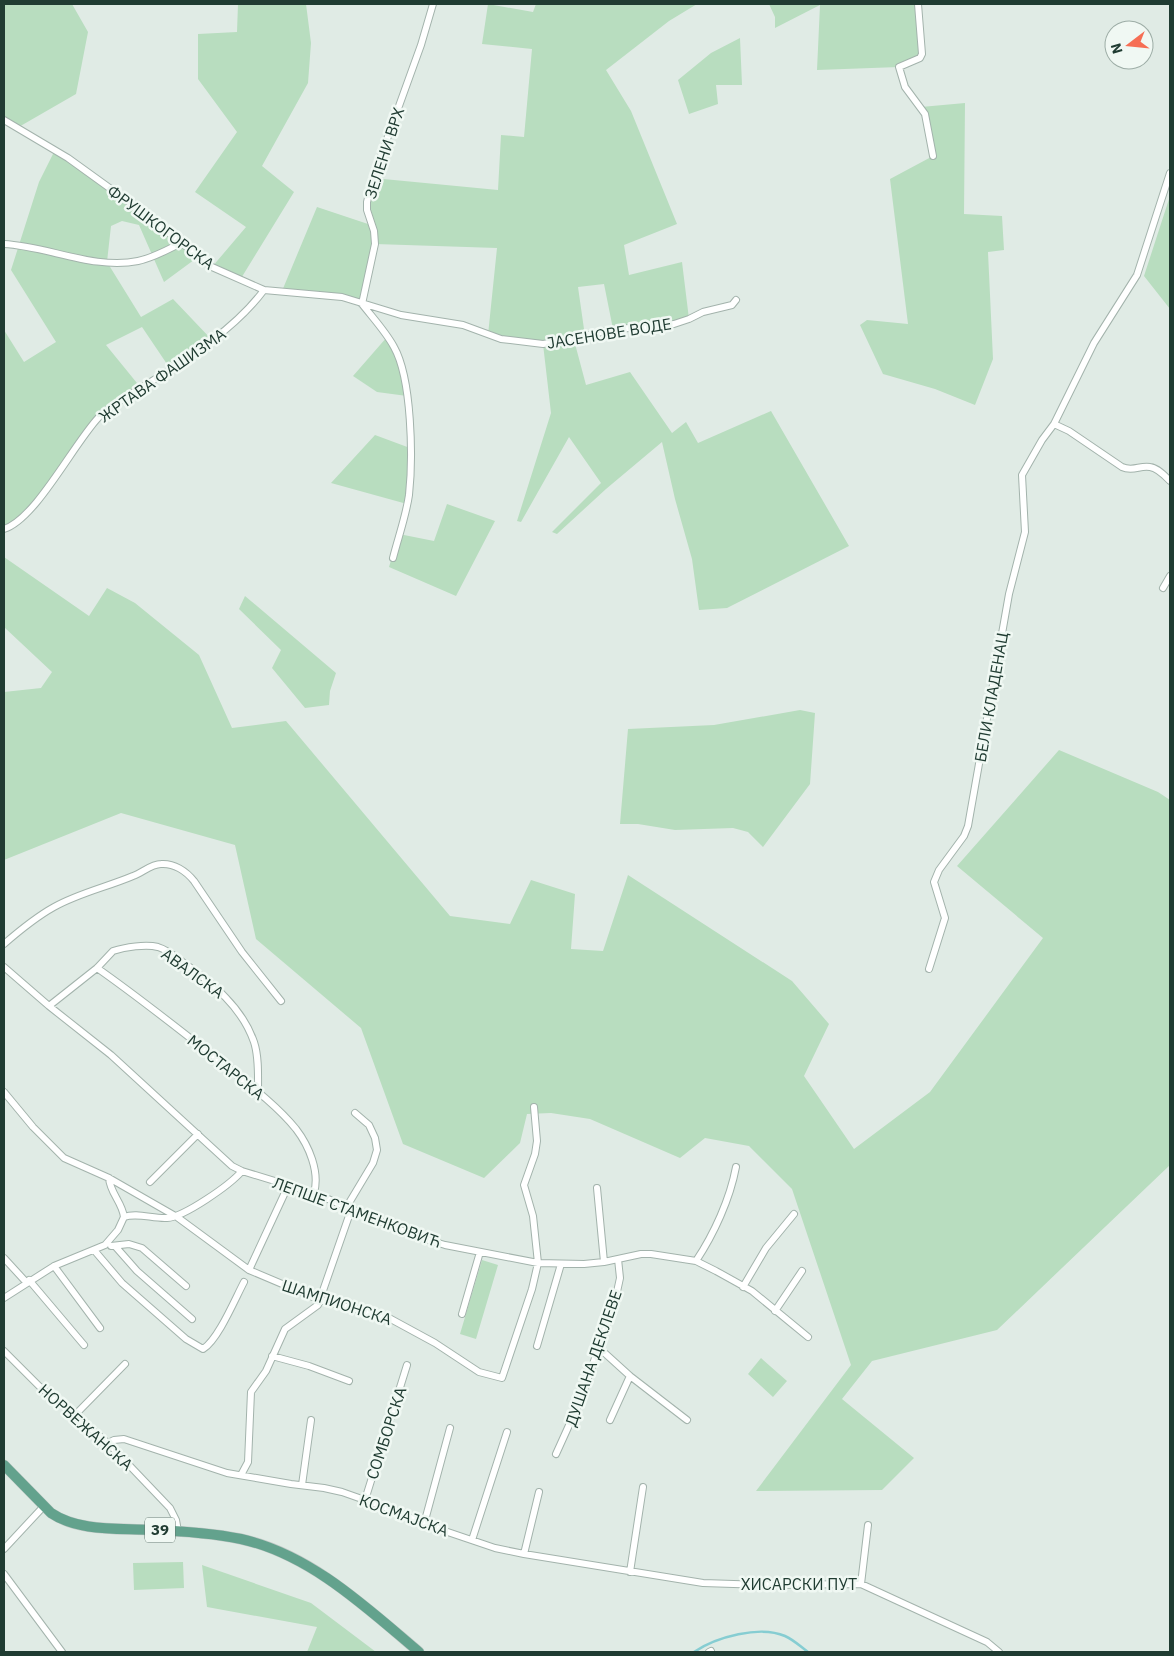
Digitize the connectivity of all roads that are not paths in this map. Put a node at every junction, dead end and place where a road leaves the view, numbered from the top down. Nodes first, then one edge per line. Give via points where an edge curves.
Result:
1 (433, 4) edge
2 (918, 4) edge
3 (4, 120) edge
4 (933, 156) dead end
5 (1170, 173) edge
6 (181, 243) junction
7 (4, 244) edge
8 (264, 290) junction
9 (736, 300) dead end
10 (362, 304) junction
11 (1054, 424) junction
12 (1170, 481) edge
13 (4, 529) edge
14 (393, 558) dead end
15 (1170, 576) edge
16 (1163, 588) dead end
17 (4, 944) edge
18 (4, 967) edge
19 (97, 968) junction
20 (929, 969) dead end
21 (281, 1001) dead end
22 (50, 1006) junction
23 (4, 1092) edge
24 (258, 1092) junction
25 (534, 1106) dead end
26 (355, 1113) dead end
27 (198, 1134) junction
28 (736, 1167) dead end
29 (242, 1171) junction
30 (110, 1178) junction
31 (150, 1182) dead end
32 (288, 1186) junction
33 (597, 1188) dead end
34 (314, 1193) junction
35 (349, 1209) junction
36 (794, 1214) dead end
37 (124, 1217) junction
38 (177, 1217) junction
39 (105, 1245) junction
40 (115, 1246) junction
41 (94, 1250) junction
42 (480, 1252) junction
43 (4, 1258) edge
44 (618, 1258) junction
45 (696, 1261) junction
46 (604, 1262) junction
47 (538, 1263) junction
48 (561, 1264) junction
49 (54, 1266) junction
50 (249, 1270) junction
51 (802, 1271) dead end
52 (28, 1281) junction
53 (244, 1282) dead end
54 (186, 1286) dead end
55 (743, 1286) junction
56 (4, 1298) edge
57 (320, 1300) junction
58 (775, 1311) junction
59 (462, 1314) dead end
60 (192, 1319) dead end
61 (100, 1328) dead end
62 (808, 1337) dead end
63 (84, 1345) dead end
64 (537, 1346) dead end
65 (598, 1347) junction
66 (4, 1351) edge
67 (272, 1356) junction
68 (125, 1364) dead end
69 (407, 1365) dead end
70 (630, 1376) junction
71 (349, 1381) dead end
72 (74, 1416) junction
73 (311, 1420) dead end
74 (610, 1420) dead end
75 (687, 1420) dead end
76 (450, 1428) dead end
77 (507, 1432) dead end
78 (108, 1443) junction
79 (556, 1454) dead end
80 (4, 1465) edge
81 (241, 1475) junction
82 (302, 1485) junction
83 (643, 1487) dead end
84 (539, 1492) dead end
85 (365, 1500) junction
86 (44, 1506) junction
87 (424, 1524) junction
88 (868, 1525) dead end
89 (178, 1531) junction
90 (472, 1540) junction
91 (4, 1549) edge
92 (524, 1554) junction
93 (630, 1572) junction
94 (4, 1574) edge
95 (703, 1583) joint
96 (861, 1584) junction
97 (62, 1652) edge
98 (419, 1652) edge
99 (999, 1652) edge

1 - 10 street, ЗЕЛЕНИ ВРХ via 367,202 375,244
2 - 4 street via 922,54 916,61 899,67 905,87 925,114
3 - 6 street, ФРУШКОГОРСКА via 68,158
5 - 11 street, БЕЛИ КЛАДЕНАЦ via 1136,275 1094,343
6 - 7 street via 128,262 91,260
6 - 8 street, ФРУШКОГОРСКА via 212,267
8 - 10 street, ФРУШКОГОРСКА via 342,297
8 - 13 street, ЖРТАВА ФАШИЗМА via 230,326 171,370 101,415 36,502
9 - 10 street, ЈАСЕНОВЕ ВОДЕ via 732,305 674,324 612,329 543,344 501,339 463,325 401,315
10 - 14 street via 398,357 403,370 410,424 409,494
11 - 12 street via 1122,467 1132,470 1153,468
11 - 20 street, БЕЛИ КЛАДЕНАЦ via 1022,475 1025,532 1009,594 968,826 934,882 945,918
15 - 16 street
17 - 21 street via 54,908 86,892 136,875 155,864 167,864 176,866 194,881 242,952
18 - 22 street, ЛЕПШЕ СТАМЕНКОВИЋ
19 - 22 street, АВАЛСКА
19 - 24 street, МОСТАРСКА
19 - 24 street, АВАЛСКА via 113,951 153,946 169,952 196,971 228,998 254,1041
22 - 27 street, ЛЕПШЕ СТАМЕНКОВИЋ via 111,1054
23 - 30 street, ШАМПИОНСКА via 64,1158
24 - 34 street, МОСТАРСКА via 302,1138 316,1178
25 - 47 street via 536,1154 524,1185 533,1216
26 - 35 street via 369,1125 377,1150
27 - 29 street, ЛЕПШЕ СТАМЕНКОВИЋ via 232,1166
27 - 31 street
28 - 45 street via 717,1224
29 - 32 street, ЛЕПШЕ СТАМЕНКОВИЋ
29 - 38 street via 223,1188
30 - 37 street via 112,1191
30 - 38 street, ШАМПИОНСКА
32 - 34 street, ЛЕПШЕ СТАМЕНКОВИЋ
32 - 50 street
33 - 46 street
34 - 35 street, ЛЕПШЕ СТАМЕНКОВИЋ
35 - 42 street, ЛЕПШЕ СТАМЕНКОВИЋ via 412,1235
35 - 57 street
36 - 55 street via 766,1248
37 - 38 street
37 - 39 street
38 - 50 street, ШАМПИОНСКА
39 - 40 street
39 - 41 street
40 - 54 street via 129,1244 142,1248
40 - 60 street via 137,1271
41 - 49 street
41 - 53 street via 122,1283 200,1349 210,1344
42 - 47 street, ЛЕПШЕ СТАМЕНКОВИЋ
42 - 59 street
43 - 52 street
44 - 45 street, ЛЕПШЕ СТАМЕНКОВИЋ via 651,1254
44 - 46 street, ЛЕПШЕ СТАМЕНКОВИЋ
44 - 65 street, ДУШАНА ДЕКЛЕВЕ via 620,1278
45 - 55 street, ЛЕПШЕ СТАМЕНКОВИЋ
46 - 48 street, ЛЕПШЕ СТАМЕНКОВИЋ
47 - 48 street, ЛЕПШЕ СТАМЕНКОВИЋ
47 - 57 street, ШАМПИОНСКА via 502,1378 466,1365 397,1321
48 - 64 street
49 - 52 street
49 - 61 street
50 - 57 street, ШАМПИОНСКА
51 - 58 street
52 - 56 street
52 - 63 street
55 - 58 street, ЛЕПШЕ СТАМЕНКОВИЋ
57 - 67 street via 285,1329
58 - 62 street, ЛЕПШЕ СТАМЕНКОВИЋ
65 - 70 street
65 - 79 street, ДУШАНА ДЕКЛЕВЕ via 580,1401
66 - 72 street, НОРВЕЖАНСКА
67 - 71 street
67 - 81 street via 266,1371 250,1392 248,1462
68 - 72 street
69 - 85 street, СОМБОРСКА
70 - 74 street
70 - 75 street
72 - 78 street, НОРВЕЖАНСКА
73 - 82 street
76 - 87 street
77 - 90 street
78 - 81 street, КОСМАЈСКА via 124,1439
78 - 89 street, НОРВЕЖАНСКА via 170,1508
80 - 86 main road, 39
81 - 82 street, КОСМАЈСКА
82 - 85 street, КОСМАЈСКА
83 - 93 street
84 - 92 street
85 - 87 street, КОСМАЈСКА
86 - 89 main road, 39 via 73,1524
86 - 91 street
87 - 90 street, КОСМАЈСКА
88 - 96 street
89 - 98 main road, 39 via 242,1539 283,1552 329,1580
90 - 92 street, КОСМАЈСКА
92 - 93 street, КОСМАЈСКА
93 - 95 street, КОСМАЈСКА
94 - 97 street
95 - 96 street, ХИСАРСКИ ПУТ
96 - 99 street, ХИСАРСКИ ПУТ via 987,1642

